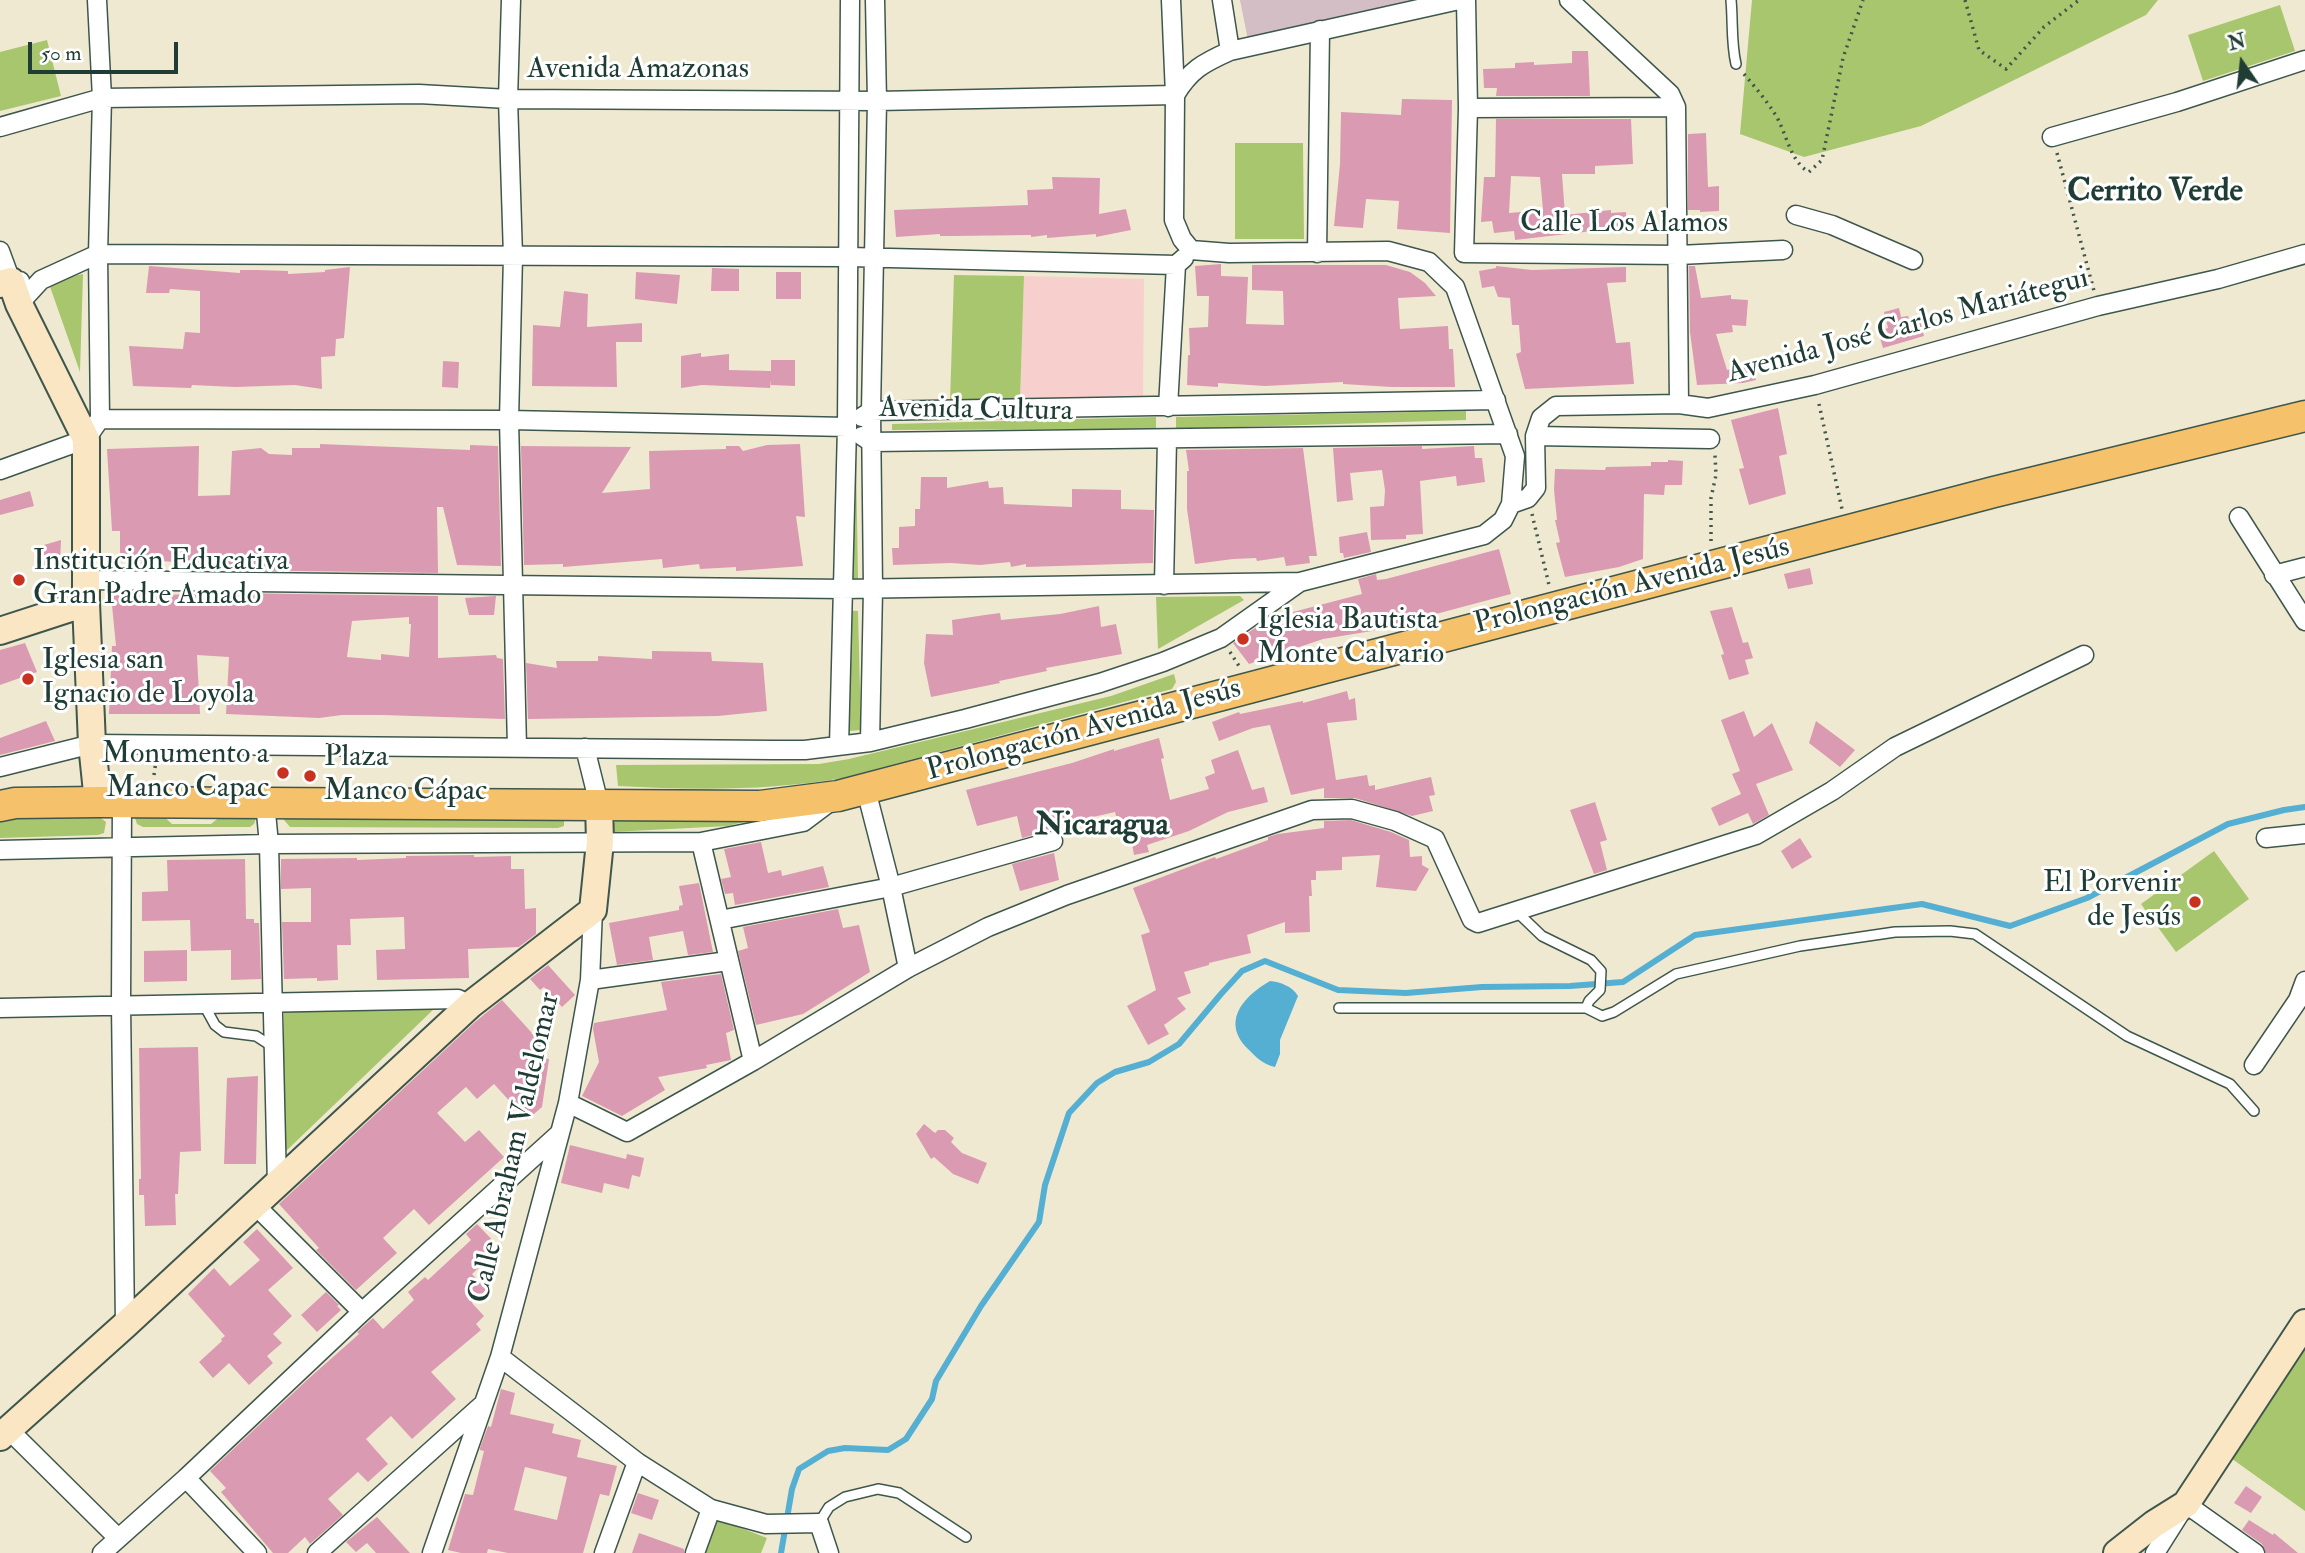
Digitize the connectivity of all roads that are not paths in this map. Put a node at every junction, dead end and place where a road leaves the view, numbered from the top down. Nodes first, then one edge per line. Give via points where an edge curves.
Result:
1 (97, 0) edge
2 (511, 0) edge
3 (850, 0) edge
4 (874, 0) edge
5 (1171, 0) edge
6 (1222, 0) edge
7 (1459, 0) edge
8 (1466, 0) edge
9 (1569, 0) edge
10 (1731, 0) edge
11 (1320, 30) junction
12 (1230, 51) junction
13 (2305, 60) edge
14 (1736, 64) road end
15 (1175, 95) junction
16 (102, 98) junction
17 (508, 99) junction
18 (851, 100) junction
19 (877, 101) junction
20 (1676, 107) junction
21 (1468, 108) junction
22 (0, 127) edge
23 (2052, 136) road end
24 (1796, 215) dead end
25 (1191, 250) junction
26 (1783, 250) dead end
27 (0, 251) edge
28 (1317, 253) junction
29 (98, 254) junction
30 (2305, 254) edge
31 (1679, 255) junction
32 (513, 256) junction
33 (849, 257) junction
34 (875, 258) junction
35 (1913, 260) dead end
36 (1177, 265) junction
37 (7, 295) edge
38 (1496, 400) junction
39 (1679, 404) junction
40 (1168, 407) junction
41 (871, 411) junction
42 (2305, 416) edge
43 (509, 420) junction
44 (847, 427) junction
45 (93, 429) junction
46 (1508, 434) junction
47 (1535, 436) junction
48 (1167, 439) junction
49 (1710, 439) road end
50 (872, 442) junction
51 (0, 470) edge
52 (1511, 504) junction
53 (2239, 517) dead end
54 (2305, 567) edge
55 (2274, 575) junction
56 (1300, 582) junction
57 (1164, 585) junction
58 (513, 587) junction
59 (843, 589) junction
60 (873, 589) junction
61 (85, 592) junction
62 (2305, 621) edge
63 (0, 631) edge
64 (2084, 655) dead end
65 (870, 742) junction
66 (92, 744) junction
67 (839, 746) junction
68 (517, 747) junction
69 (585, 748) junction
70 (0, 766) edge
71 (852, 793) junction
72 (110, 802) junction
73 (265, 802) junction
74 (599, 804) junction
75 (0, 806) edge
76 (2305, 834) edge
77 (2266, 838) dead end
78 (1053, 841) dead end
79 (600, 842) junction
80 (701, 842) junction
81 (269, 844) junction
82 (123, 846) junction
83 (0, 850) edge
84 (891, 887) junction
85 (593, 910) junction
86 (1516, 911) junction
87 (720, 920) junction
88 (728, 961) junction
89 (908, 968) junction
90 (590, 980) junction
91 (2305, 981) edge
92 (273, 1002) junction
93 (203, 1003) junction
94 (121, 1004) junction
95 (470, 1005) junction
96 (0, 1008) edge
97 (1339, 1008) dead end
98 (1586, 1008) junction
99 (274, 1047) junction
100 (753, 1061) junction
101 (2254, 1065) dead end
102 (568, 1103) junction
103 (2254, 1111) dead end
104 (560, 1133) junction
105 (277, 1185) junction
106 (255, 1205) junction
107 (362, 1312) junction
108 (2305, 1323) edge
109 (125, 1325) junction
110 (500, 1357) junction
111 (484, 1404) junction
112 (4, 1433) edge
113 (637, 1462) junction
114 (186, 1478) junction
115 (2186, 1504) junction
116 (710, 1509) junction
117 (814, 1523) junction
118 (966, 1537) dead end
119 (118, 1538) junction
120 (102, 1553) edge
121 (257, 1553) edge
122 (317, 1553) edge
123 (432, 1553) edge
124 (604, 1553) edge
125 (695, 1553) edge
126 (829, 1553) edge
127 (2118, 1553) edge
128 (2155, 1553) edge
129 (2255, 1553) edge

1 - 16 street
2 - 17 street
3 - 18 street
4 - 19 street
5 - 15 street
6 - 12 street
7 - 11 street
8 - 21 street
9 - 20 street via 1670,94
10 - 14 lane
11 - 12 street
11 - 28 street
12 - 15 street via 1201,64
13 - 23 street
15 - 19 street, Avenida Amazonas
15 - 25 street via 1174,220
16 - 17 street, Avenida Amazonas via 419,94
16 - 22 street, Avenida Amazonas
16 - 29 street
17 - 18 street, Avenida Amazonas
17 - 32 street
18 - 19 street, Avenida Amazonas
18 - 33 street
19 - 34 street
20 - 21 street
20 - 31 street
21 - 31 street, Calle Los Alamos via 1464,253
24 - 35 street via 1832,225
25 - 28 street
25 - 36 street
26 - 31 street, Calle Los Alamos
27 - 37 street
28 - 38 street via 1388,251 1429,262 1455,286
29 - 32 street
29 - 37 street
29 - 45 street
30 - 39 street, Avenida José Carlos Mariátegui via 1815,385 1708,408
31 - 39 street
32 - 33 street
32 - 43 street
33 - 34 street
33 - 44 street
34 - 36 street
34 - 41 street
36 - 40 street
37 - 45 street
38 - 40 street, Avenida Cultura
38 - 46 street
39 - 47 street, Avenida José Carlos Mariátegui via 1556,406 1541,418
40 - 41 street, Avenida Cultura
41 - 44 street, Avenida Cultura
41 - 50 street
42 - 71 main road, Prolongación Avenida Jesús via 1994,492
43 - 44 street
43 - 45 street
43 - 58 street
44 - 50 street, Avenida Cultura
44 - 59 street
45 - 51 street
45 - 61 street
46 - 48 street, Avenida Cultura
46 - 52 street via 1514,456
47 - 49 street
47 - 52 street via 1536,488 1528,498
48 - 50 street, Avenida Cultura
48 - 57 street
50 - 60 street
52 - 56 street via 1503,520 1484,535
53 - 55 street
54 - 55 street
55 - 62 street
56 - 57 street
56 - 65 street via 1221,638 1163,662 1100,683
57 - 60 street
58 - 59 street
58 - 61 street
58 - 68 street
59 - 60 street
59 - 67 street
60 - 65 street
61 - 63 street
61 - 66 street
64 - 86 street via 1895,747 1756,835
65 - 67 street
66 - 68 street
66 - 70 street
66 - 72 street
67 - 69 street via 805,750
68 - 69 street
69 - 74 street, Calle Abraham Valdelomar
71 - 74 main road, Prolongación Avenida Jesús via 760,806
71 - 80 street via 803,822
71 - 84 street
72 - 73 main road, Prolongación Avenida Jesús
72 - 75 main road, Prolongación Avenida Jesús
72 - 82 street
73 - 74 main road, Prolongación Avenida Jesús
73 - 81 street
74 - 79 street, Calle Abraham Valdelomar
76 - 77 street
78 - 84 street
79 - 80 street
79 - 81 street
79 - 85 street, Calle Abraham Valdelomar
80 - 87 street
81 - 82 street
81 - 92 street
82 - 83 street
82 - 94 street
84 - 87 street
84 - 89 street
85 - 90 street, Calle Abraham Valdelomar
85 - 95 street
86 - 89 street via 1475,922 1434,839 1395,821 1352,809 1312,810 1026,910
86 - 98 lane via 1542,936 1591,960 1601,971 1600,990
87 - 88 street
88 - 90 street
88 - 100 street
89 - 100 street
90 - 102 street, Calle Abraham Valdelomar
91 - 101 street via 2298,1000
92 - 93 street
92 - 95 street via 458,999
92 - 99 street
93 - 94 street
93 - 99 lane via 224,1032 256,1035
94 - 96 street
94 - 109 street
95 - 105 street
97 - 98 lane
98 - 103 lane via 1602,1016 1676,974 1800,946 1895,932 1975,934 2127,1036 2230,1084
99 - 105 street
100 - 102 street via 626,1132
102 - 104 street, Calle Abraham Valdelomar
104 - 107 street
104 - 110 street, Calle Abraham Valdelomar
105 - 106 street
106 - 107 street
106 - 109 street
107 - 114 street
108 - 115 street
109 - 112 street
110 - 111 street, Calle Abraham Valdelomar
110 - 113 street
111 - 122 street
111 - 123 street, Calle Abraham Valdelomar
112 - 119 street
113 - 116 street
113 - 124 street
114 - 119 street
114 - 121 street
115 - 127 street
115 - 128 street
115 - 129 street
116 - 117 street via 766,1524
116 - 125 street
117 - 118 lane via 845,1497 878,1489 898,1493
117 - 126 street
119 - 120 street

